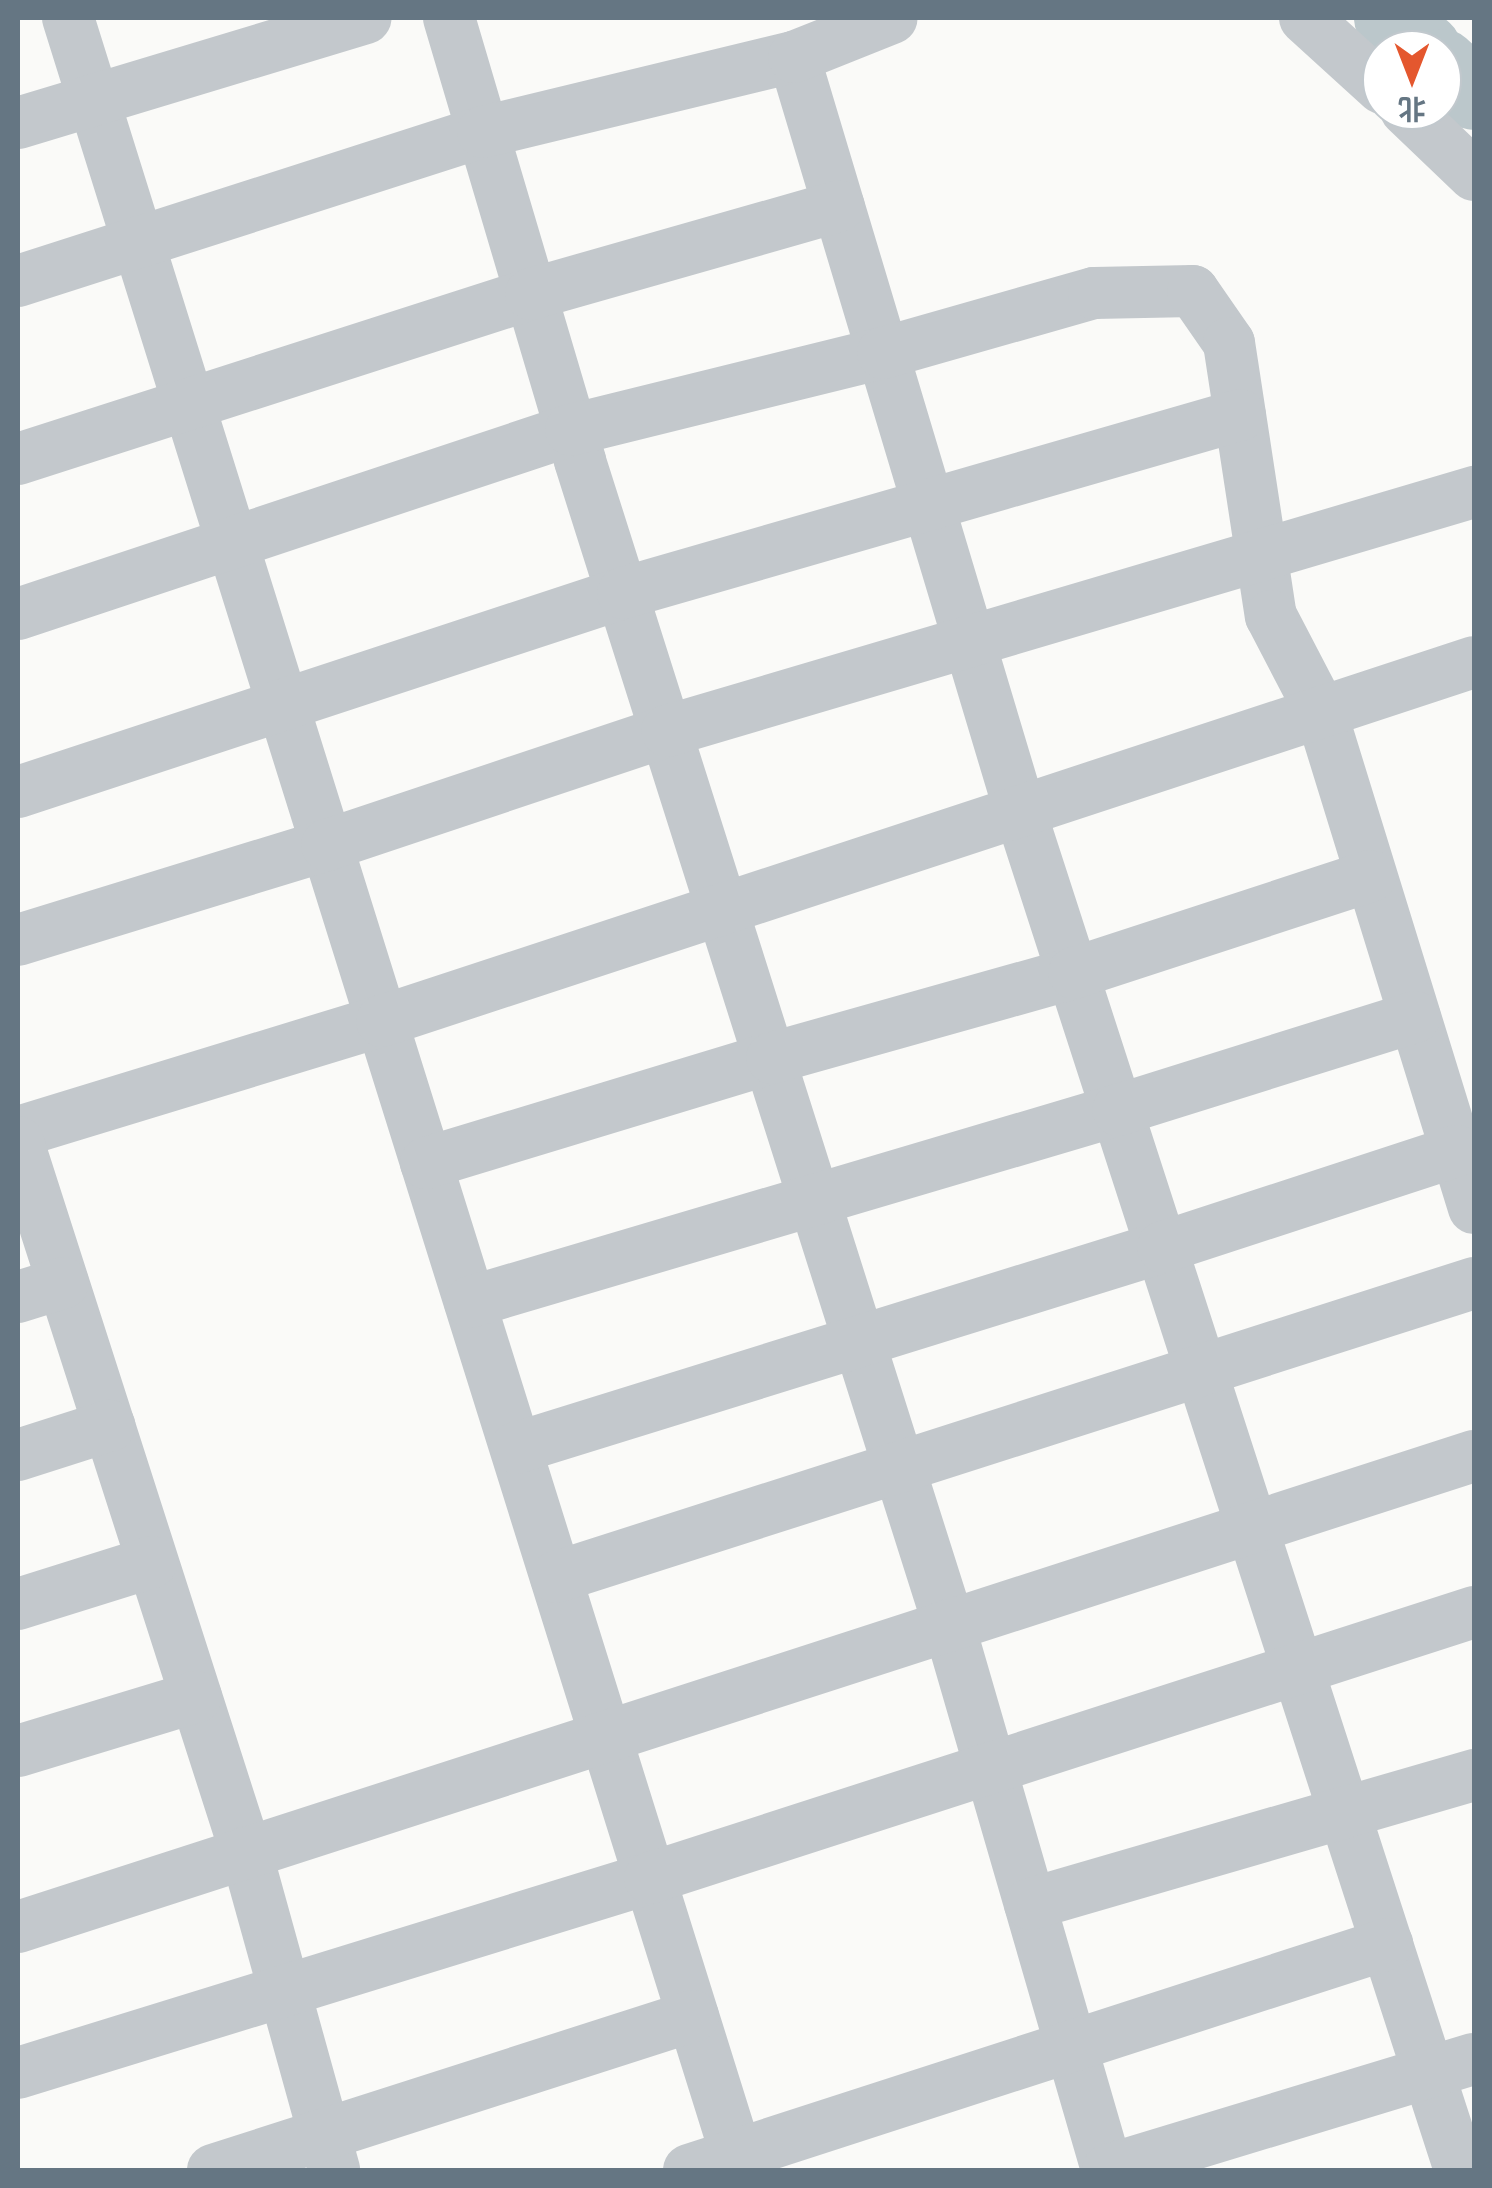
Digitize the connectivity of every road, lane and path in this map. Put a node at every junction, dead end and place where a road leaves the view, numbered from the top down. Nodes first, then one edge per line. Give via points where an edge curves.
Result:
1 (68, 18) edge
2 (366, 18) edge
3 (448, 18) edge
4 (892, 18) edge
5 (1305, 18) edge
6 (794, 57) junction
7 (1362, 70) edge
8 (93, 98) junction
9 (18, 122) edge
10 (1427, 130) edge
11 (482, 132) junction
12 (1474, 175) edge
13 (839, 206) junction
14 (138, 243) junction
15 (18, 281) edge
16 (531, 294) junction
17 (883, 352) junction
18 (189, 404) junction
19 (1240, 415) junction
20 (571, 430) junction
21 (18, 459) edge
22 (1474, 492) edge
23 (929, 507) junction
24 (232, 542) junction
25 (1261, 552) junction
26 (623, 594) junction
27 (18, 614) edge
28 (969, 638) junction
29 (1474, 662) edge
30 (282, 702) junction
31 (1320, 712) junction
32 (667, 731) junction
33 (18, 792) edge
34 (1020, 811) junction
35 (326, 845) junction
36 (1371, 876) junction
37 (725, 908) junction
38 (18, 940) edge
39 (1074, 974) junction
40 (1415, 1016) junction
41 (382, 1020) junction
42 (772, 1058) junction
43 (1118, 1110) junction
44 (18, 1132) edge
45 (18, 1142) edge
46 (1456, 1150) junction
47 (426, 1162) junction
48 (816, 1200) junction
49 (1474, 1208) edge
50 (1164, 1248) junction
51 (1474, 1283) edge
52 (40, 1290) edge
53 (470, 1302) junction
54 (860, 1342) junction
55 (1204, 1370) junction
56 (109, 1426) junction
57 (516, 1448) junction
58 (18, 1455) edge
59 (1474, 1456) edge
60 (900, 1469) junction
61 (1255, 1527) junction
62 (152, 1562) junction
63 (556, 1577) junction
64 (18, 1604) edge
65 (1474, 1612) edge
66 (949, 1625) junction
67 (1299, 1665) junction
68 (196, 1697) junction
69 (606, 1736) junction
70 (18, 1751) edge
71 (990, 1767) junction
72 (1474, 1775) edge
73 (1347, 1815) junction
74 (246, 1852) junction
75 (650, 1878) junction
76 (1030, 1904) junction
77 (18, 1926) edge
78 (1387, 1944) junction
79 (284, 1992) junction
80 (693, 2016) junction
81 (1072, 2049) junction
82 (1451, 2066) edge
83 (18, 2073) edge
84 (328, 2153) edge
85 (722, 2166) edge
86 (212, 2170) edge
87 (1108, 2170) edge
88 (1460, 2170) edge

1 - 8 street
2 - 8 street
3 - 11 street
4 - 6 street
5 - 7 street
6 - 11 street
6 - 13 street
8 - 9 street
8 - 14 street
10 - 12 street
11 - 14 street
11 - 16 street
13 - 16 street
13 - 17 street
14 - 15 street
14 - 18 street
16 - 18 street
16 - 20 street
17 - 19 street via 1094,293 1193,291 1229,343
17 - 20 street
17 - 23 street
18 - 21 street
18 - 24 street
19 - 23 street
19 - 25 street
20 - 24 street
20 - 26 street
22 - 25 street
23 - 26 street
23 - 28 street
24 - 27 street
24 - 30 street
25 - 28 street
25 - 31 street via 1271,616
26 - 30 street
26 - 32 street
28 - 32 street
28 - 34 street
29 - 31 street
30 - 33 street
30 - 35 street
31 - 34 street
31 - 36 street
32 - 35 street
32 - 37 street
34 - 37 street
34 - 39 street
35 - 38 street
35 - 41 street
36 - 39 street
36 - 40 street
37 - 41 street
37 - 42 street
39 - 42 street
39 - 43 street
40 - 43 street
40 - 46 street
41 - 44 street
41 - 47 street
42 - 47 street
42 - 48 street
43 - 48 street
43 - 50 street
45 - 52 street
46 - 49 street
46 - 50 street
47 - 53 street
48 - 53 street
48 - 54 street
50 - 54 street
50 - 55 street
51 - 55 street
52 - 56 street
53 - 57 street
54 - 57 street
54 - 60 street
55 - 60 street
55 - 61 street
56 - 58 street
56 - 62 street
57 - 63 street
59 - 61 street
60 - 63 street
60 - 66 street
61 - 66 street
61 - 67 street
62 - 64 street
62 - 68 street
63 - 69 street
65 - 67 street
66 - 69 street
66 - 71 street
67 - 71 street
67 - 73 street
68 - 70 street
68 - 74 street
69 - 74 street
69 - 75 street
71 - 75 street
71 - 76 street
72 - 73 street
73 - 76 street
73 - 78 street
74 - 77 street
74 - 79 street
75 - 79 street
75 - 80 street
76 - 81 street
78 - 81 street
78 - 82 street
79 - 83 street
79 - 84 street
80 - 84 street
80 - 85 street
81 - 85 street
81 - 87 street
82 - 87 street
82 - 88 street
84 - 86 street

